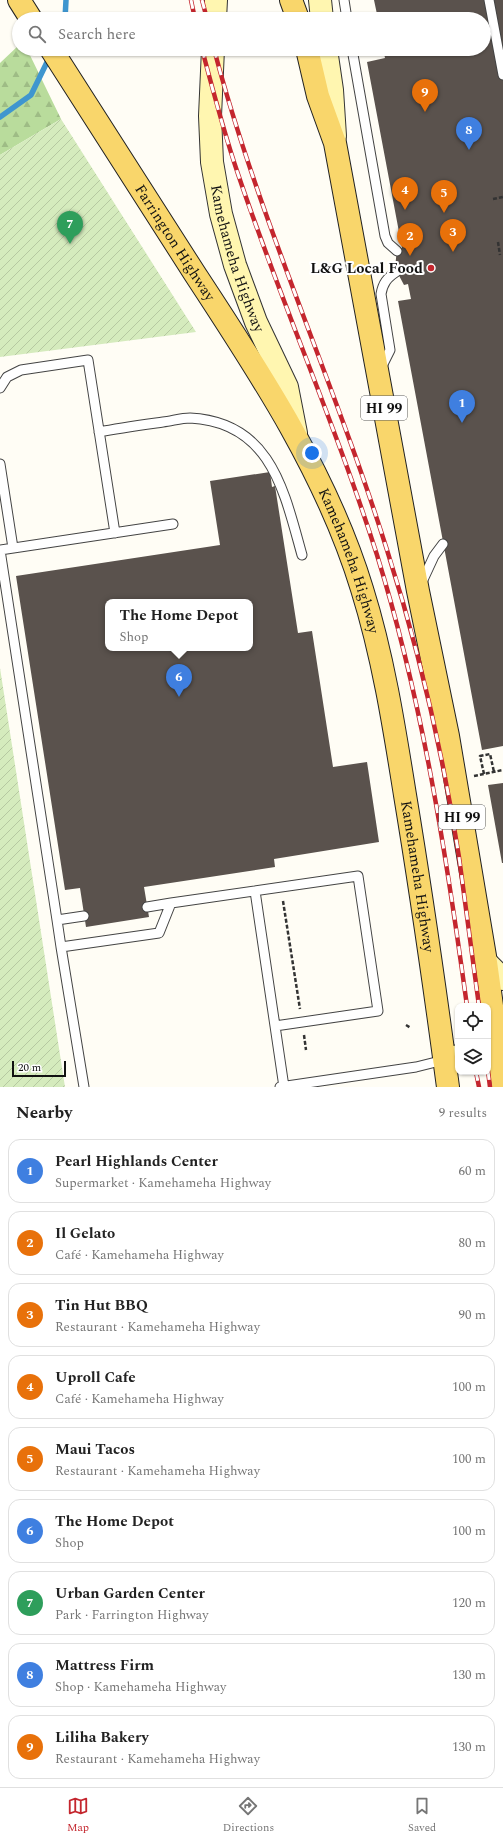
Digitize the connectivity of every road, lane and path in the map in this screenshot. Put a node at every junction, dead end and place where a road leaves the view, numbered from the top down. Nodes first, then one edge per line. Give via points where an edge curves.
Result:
1 (19, 0) edge
2 (216, 0) edge
3 (292, 0) edge
4 (320, 0) edge
5 (344, 0) edge
6 (489, 0) edge
7 (27, 12) edge
8 (215, 12) edge
9 (296, 12) edge
10 (321, 12) edge
11 (346, 12) edge
12 (56, 56) edge
13 (213, 56) edge
14 (309, 56) edge
15 (327, 56) edge
16 (353, 56) edge
17 (503, 75) edge
18 (335, 143) junction
19 (503, 197) edge
20 (493, 199) dead end
21 (498, 242) dead end
22 (397, 251) dead end
23 (500, 255) dead end
24 (396, 272) dead end
25 (378, 375) junction
26 (0, 388) edge
27 (99, 432) junction
28 (297, 438) junction
29 (0, 464) edge
30 (173, 524) dead end
31 (115, 533) junction
32 (443, 544) dead end
33 (13, 548) junction
34 (302, 555) dead end
35 (418, 591) junction
36 (503, 770) edge
37 (494, 772) junction
38 (484, 774) junction
39 (474, 776) dead end
40 (255, 891) junction
41 (283, 902) dead end
42 (171, 903) junction
43 (147, 907) dead end
44 (84, 916) dead end
45 (57, 920) junction
46 (61, 947) junction
47 (486, 962) junction
48 (503, 979) edge
49 (300, 1013) dead end
50 (406, 1025) dead end
51 (275, 1026) junction
52 (411, 1028) dead end
53 (304, 1032) dead end
54 (496, 1046) edge
55 (306, 1050) dead end
56 (451, 1058) edge
57 (84, 1087) edge
58 (283, 1087) edge
59 (448, 1087) edge
60 (503, 1087) edge

1 - 7 main road
2 - 8 street
3 - 9 main road
4 - 10 street
5 - 11 lane
6 - 17 lane
12 - 28 main road, Farrington Highway via 264,381
13 - 28 street, Kamehameha Highway via 210,116 212,162 221,214 235,265 256,322 287,387
14 - 18 main road, HI 99 via 318,96
15 - 18 street
16 - 22 lane via 385,236 388,243
18 - 25 main road, HI 99
19 - 20 path
21 - 23 path
24 - 25 lane via 387,279 381,294 390,350
25 - 35 main road, HI 99
26 - 27 lane via 8,377 21,370 88,360
27 - 31 lane
27 - 34 lane via 189,418 216,422 238,430 261,450 275,472 287,502
28 - 56 main road, Kamehameha Highway via 343,536 362,588 374,632 400,760
29 - 33 lane
30 - 31 lane
31 - 33 lane
32 - 35 lane via 434,556
33 - 45 lane via 0,550
35 - 47 main road, HI 99 via 448,736
36 - 37 path
37 - 38 path
37 - 38 path via 490,754 480,756
38 - 39 path
40 - 42 lane
40 - 51 lane
40 - 51 lane via 358,876 377,1003 378,1011
41 - 49 path
42 - 43 lane
42 - 46 lane via 159,933
44 - 45 lane
45 - 46 lane
46 - 57 lane
47 - 48 street
47 - 54 main road, HI 99
50 - 52 path
51 - 58 lane
53 - 55 path
54 - 60 main road, HI 99
56 - 58 lane via 416,1067
56 - 59 main road, Kamehameha Highway

